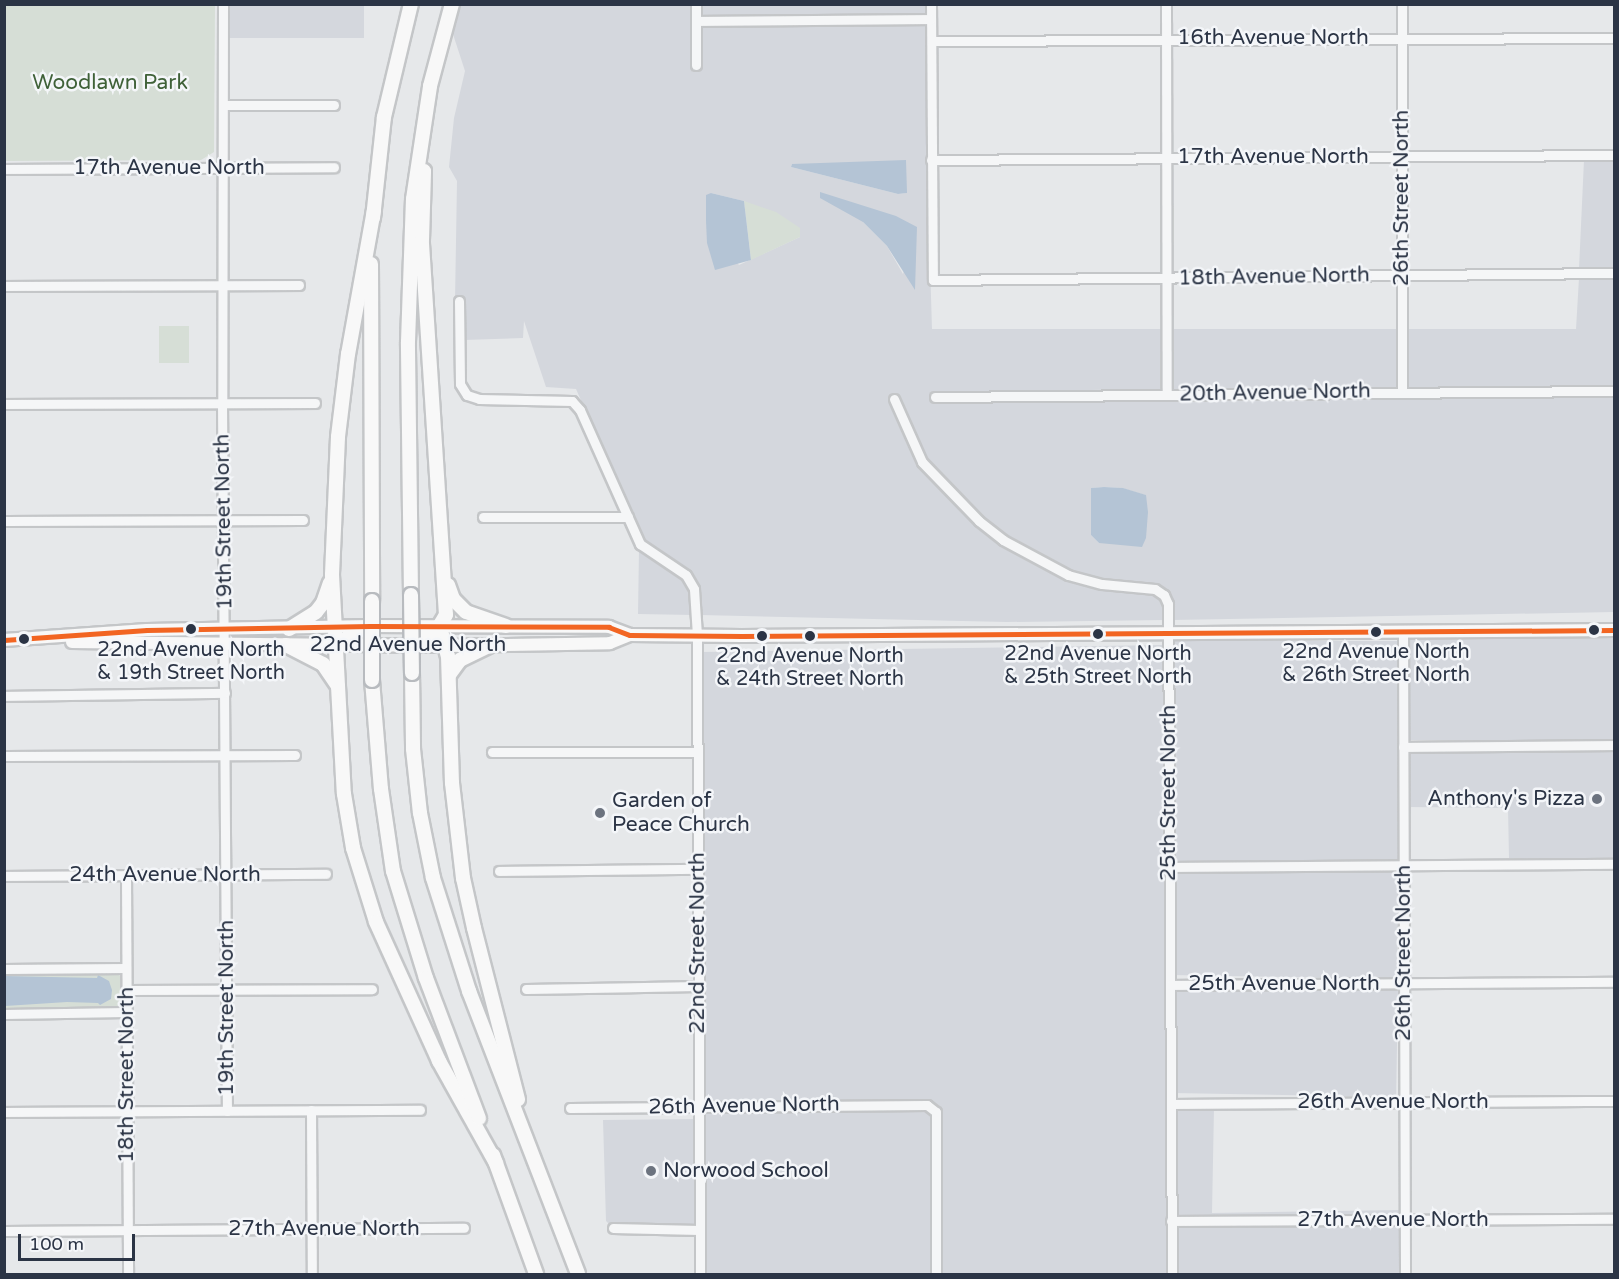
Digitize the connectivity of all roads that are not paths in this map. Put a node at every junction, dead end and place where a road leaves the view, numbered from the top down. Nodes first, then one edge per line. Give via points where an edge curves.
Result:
1 (223, 4) edge
2 (411, 4) edge
3 (452, 4) edge
4 (696, 4) edge
5 (931, 4) edge
6 (1166, 4) edge
7 (1402, 4) edge
8 (931, 19) junction
9 (696, 21) junction
10 (1402, 38) junction
11 (1614, 38) edge
12 (1167, 39) junction
13 (932, 41) junction
14 (696, 65) dead end
15 (430, 86) junction
16 (223, 105) junction
17 (334, 105) dead end
18 (1614, 155) edge
19 (1402, 156) junction
20 (1166, 158) junction
21 (931, 160) junction
22 (334, 167) dead end
23 (223, 168) junction
24 (4, 169) edge
25 (374, 210) junction
26 (1614, 273) edge
27 (1402, 275) junction
28 (1167, 278) junction
29 (223, 284) junction
30 (299, 285) dead end
31 (4, 286) edge
32 (459, 301) dead end
33 (1614, 391) edge
34 (1402, 392) junction
35 (1167, 394) junction
36 (935, 397) dead end
37 (894, 399) dead end
38 (222, 402) junction
39 (315, 403) dead end
40 (4, 404) edge
41 (483, 517) dead end
42 (628, 517) junction
43 (223, 519) junction
44 (303, 520) dead end
45 (4, 521) edge
46 (332, 575) junction
47 (445, 578) junction
48 (370, 626) junction
49 (506, 626) junction
50 (336, 627) junction
51 (440, 627) junction
52 (289, 629) junction
53 (225, 630) junction
54 (1614, 630) edge
55 (1403, 631) junction
56 (1168, 632) junction
57 (630, 635) junction
58 (697, 635) junction
59 (4, 640) edge
60 (225, 645) junction
61 (286, 645) junction
62 (338, 646) junction
63 (409, 646) junction
64 (446, 646) junction
65 (489, 646) junction
66 (449, 675) junction
67 (338, 686) junction
68 (225, 693) junction
69 (4, 696) edge
70 (1614, 745) edge
71 (1403, 747) junction
72 (697, 752) junction
73 (492, 753) dead end
74 (225, 755) junction
75 (295, 755) dead end
76 (4, 756) edge
77 (1614, 864) edge
78 (1404, 865) junction
79 (1169, 867) junction
80 (698, 869) junction
81 (499, 871) dead end
82 (227, 874) junction
83 (326, 874) dead end
84 (126, 875) junction
85 (4, 876) edge
86 (126, 968) junction
87 (4, 969) edge
88 (1614, 982) edge
89 (1404, 984) junction
90 (1170, 985) junction
91 (698, 986) junction
92 (526, 988) dead end
93 (372, 989) dead end
94 (126, 990) junction
95 (227, 990) junction
96 (126, 1012) junction
97 (4, 1014) edge
98 (1614, 1101) edge
99 (1405, 1102) junction
100 (1170, 1104) junction
101 (698, 1107) junction
102 (570, 1108) dead end
103 (310, 1110) junction
104 (420, 1110) dead end
105 (127, 1111) junction
106 (227, 1111) junction
107 (4, 1112) edge
108 (529, 1144) junction
109 (496, 1163) junction
110 (1614, 1219) edge
111 (1405, 1220) junction
112 (1171, 1221) junction
113 (464, 1228) dead end
114 (614, 1228) dead end
115 (311, 1229) junction
116 (128, 1230) junction
117 (699, 1230) junction
118 (4, 1231) edge
119 (128, 1275) edge
120 (312, 1275) edge
121 (536, 1275) edge
122 (578, 1275) edge
123 (700, 1275) edge
124 (936, 1275) edge
125 (1172, 1275) edge
126 (1406, 1275) edge

1 - 16 street, 19th Street North
2 - 25 highway via 384,117
3 - 15 highway
4 - 9 street
5 - 8 street
6 - 12 street
7 - 10 street, 26th Street North
8 - 9 street
8 - 13 street
9 - 14 street
10 - 11 street, 16th Avenue North
10 - 12 street, 16th Avenue North
10 - 19 street, 26th Street North
12 - 13 street, 16th Avenue North
12 - 20 street
13 - 21 street
15 - 47 highway via 422,240
15 - 108 highway, bridge via 417,162 411,243 408,466 412,749 433,878 465,982
16 - 17 street
16 - 23 street, 19th Street North
18 - 19 street, 17th Avenue North
19 - 20 street, 17th Avenue North
19 - 27 street, 26th Street North
20 - 21 street, 17th Avenue North
20 - 28 street
21 - 28 street, 18th Avenue North via 933,280
22 - 23 street, 17th Avenue North
23 - 24 street, 17th Avenue North
23 - 29 street, 19th Street North
25 - 46 highway via 342,398
25 - 109 highway, bridge via 370,292 372,680 381,789 393,871 426,978
26 - 27 street, 18th Avenue North
27 - 28 street, 18th Avenue North
27 - 34 street, 26th Street North
28 - 35 street
29 - 30 street
29 - 31 street
29 - 38 street, 19th Street North
32 - 42 street, 22nd Street North via 460,384 467,395 480,399 573,401
33 - 34 street, 20th Avenue North
34 - 35 street, 20th Avenue North
35 - 36 street, 20th Avenue North
37 - 56 street, 25th Street North via 922,462 979,522 1003,540 1068,574 1102,584 1155,589 1168,604
38 - 39 street
38 - 40 street
38 - 43 street, 19th Street North
41 - 42 street
42 - 58 street, 22nd Street North via 640,544 686,575 694,589
43 - 44 street
43 - 45 street
43 - 53 street, 19th Street North
46 - 50 highway
46 - 52 highway via 323,603
47 - 49 highway via 459,607
47 - 51 highway via 446,615
48 - 50 main road, 22nd Avenue North
48 - 51 main road, 22nd Avenue North
48 - 62 highway
49 - 51 main road, 22nd Avenue North
49 - 57 main road, 22nd Avenue North via 609,627
50 - 52 main road, 22nd Avenue North
50 - 62 highway
51 - 63 highway via 428,638
51 - 64 highway
52 - 53 main road, 22nd Avenue North
53 - 59 main road, 22nd Avenue North via 147,630
53 - 60 street, 19th Street North
54 - 55 main road, 22nd Avenue North
55 - 56 main road, 22nd Avenue North
55 - 71 street, 26th Street North
56 - 58 main road, 22nd Avenue North
56 - 79 street, 25th Street North
57 - 58 main road, 22nd Avenue North
57 - 65 main road, 22nd Avenue North via 610,643
58 - 72 street, 22nd Street North
59 - 60 main road, 22nd Avenue North
60 - 61 main road, 22nd Avenue North
60 - 68 street, 19th Street North
61 - 62 main road, 22nd Avenue North
61 - 67 highway via 323,664
62 - 63 main road, 22nd Avenue North
62 - 67 highway
63 - 64 main road, 22nd Avenue North
64 - 65 main road, 22nd Avenue North
64 - 66 highway
65 - 66 highway via 460,660
66 - 108 highway via 452,783 463,878
67 - 109 highway via 344,794 353,848 376,921 439,1061
68 - 69 street
68 - 74 street, 19th Street North
70 - 71 street
71 - 78 street, 26th Street North
72 - 73 street
72 - 80 street, 22nd Street North
74 - 75 street
74 - 76 street
74 - 82 street, 19th Street North
77 - 78 street
78 - 79 street
78 - 89 street, 26th Street North
79 - 90 street, 25th Street North
80 - 81 street
80 - 91 street, 22nd Street North
82 - 83 street, 24th Avenue North
82 - 84 street, 24th Avenue North
82 - 95 street, 19th Street North
84 - 85 street, 24th Avenue North
84 - 86 street, 18th Street North
86 - 87 street
86 - 94 street, 18th Street North
88 - 89 street, 25th Avenue North
89 - 90 street, 25th Avenue North
89 - 99 street, 26th Street North
90 - 100 street, 25th Street North
91 - 92 street
91 - 101 street, 22nd Street North
93 - 95 street
94 - 95 street
94 - 96 street, 18th Street North
95 - 106 street, 19th Street North
96 - 97 street
96 - 105 street, 18th Street North
98 - 99 street, 26th Avenue North
99 - 100 street, 26th Avenue North
99 - 111 street, 26th Street North
100 - 112 street, 25th Street North
101 - 102 street, 26th Avenue North
101 - 117 street, 22nd Street North
101 - 124 street, 26th Avenue North via 927,1105 936,1112
103 - 104 street
103 - 106 street
103 - 115 street
105 - 106 street
105 - 107 street
105 - 116 street, 18th Street North
108 - 122 highway
109 - 121 highway
110 - 111 street, 27th Avenue North
111 - 112 street, 27th Avenue North
111 - 126 street, 26th Street North
112 - 125 street, 25th Street North
113 - 115 street, 27th Avenue North
114 - 117 street
115 - 116 street, 27th Avenue North
115 - 120 street
116 - 118 street, 27th Avenue North
116 - 119 street, 18th Street North
117 - 123 street, 22nd Street North

